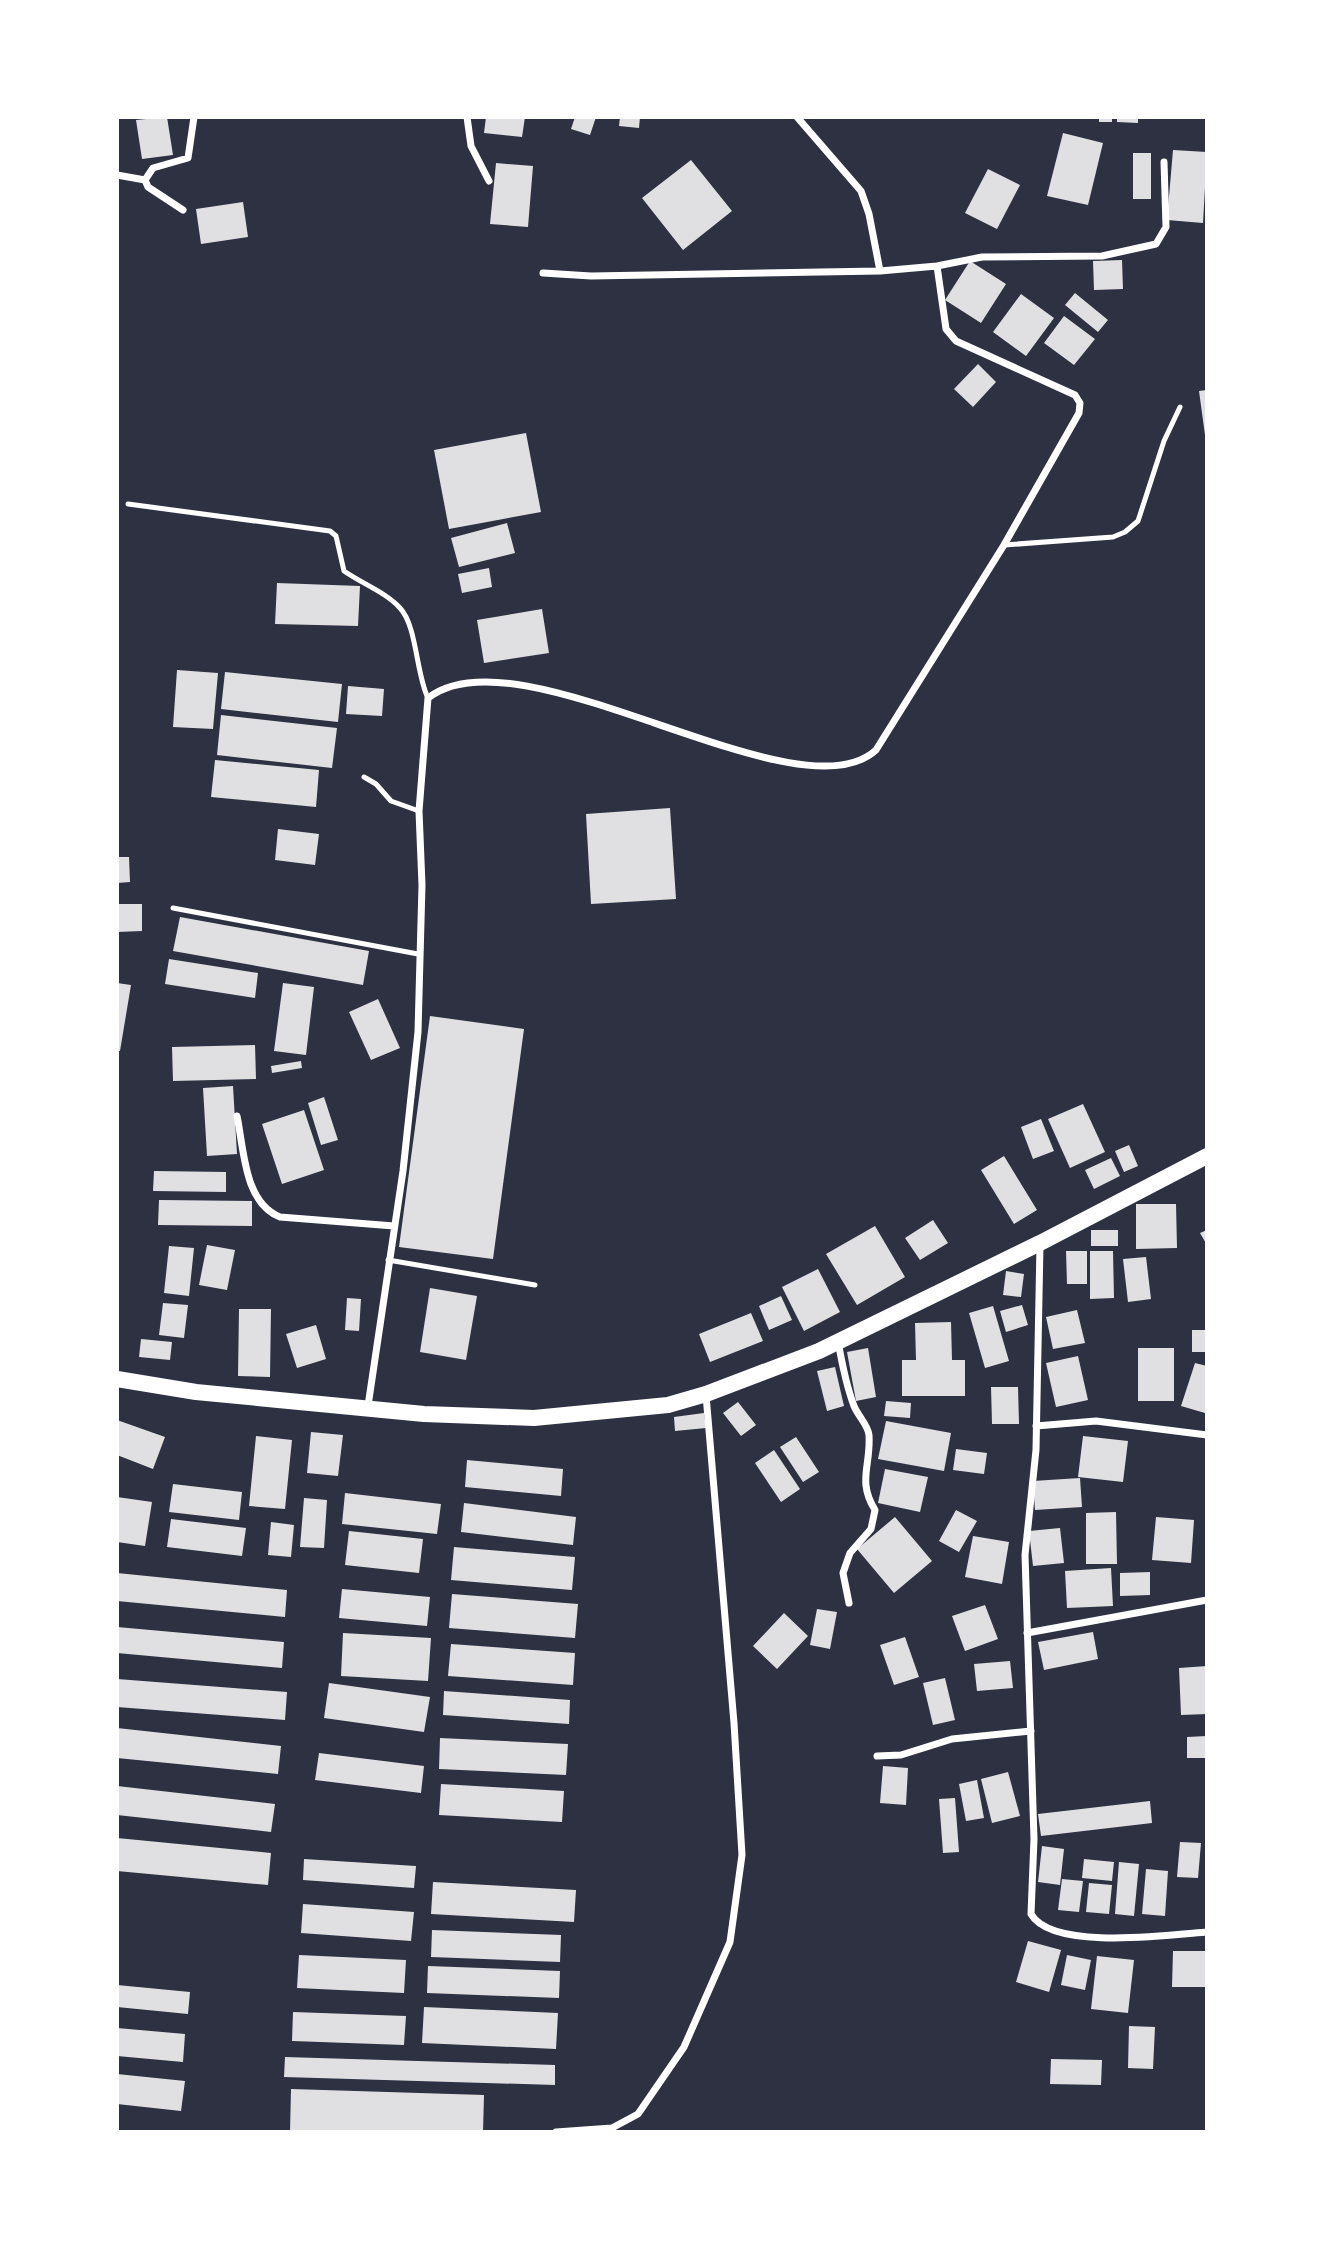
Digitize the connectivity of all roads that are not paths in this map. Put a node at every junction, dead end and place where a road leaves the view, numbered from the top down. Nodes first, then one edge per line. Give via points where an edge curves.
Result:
1 (194, 117) edge
2 (467, 117) edge
3 (797, 117) edge
4 (1164, 163) dead end
5 (117, 175) edge
6 (145, 180) junction
7 (489, 181) dead end
8 (183, 210) dead end
9 (937, 266) junction
10 (880, 271) junction
11 (543, 272) dead end
12 (1180, 407) dead end
13 (128, 504) dead end
14 (1004, 545) junction
15 (428, 698) junction
16 (365, 777) dead end
17 (419, 811) junction
18 (173, 908) dead end
19 (418, 954) junction
20 (237, 1116) dead end
21 (1207, 1156) edge
22 (394, 1226) junction
23 (1040, 1243) junction
24 (388, 1260) junction
25 (535, 1285) dead end
26 (838, 1341) junction
27 (117, 1379) edge
28 (706, 1394) junction
29 (368, 1406) junction
30 (1036, 1426) junction
31 (1207, 1435) edge
32 (1207, 1600) edge
33 (849, 1603) dead end
34 (1027, 1633) junction
35 (1031, 1731) junction
36 (877, 1756) dead end
37 (1207, 1932) edge
38 (556, 2132) edge

1 - 6 street via 188,158 153,168
2 - 7 street via 471,146
3 - 10 street via 861,191
4 - 9 street via 1166,227 1156,244 1102,256 982,257
5 - 6 street
6 - 8 street via 148,187
9 - 10 street
9 - 14 street via 947,329 956,341 1075,395 1080,403 1079,413
10 - 11 street via 591,276
12 - 14 lane via 1138,521 1125,532 1113,537
13 - 15 lane via 330,531 336,536 344,571 401,608 413,640 419,681
14 - 15 street via 876,750 850,764 785,763 513,684 465,683 438,690
15 - 17 street
16 - 17 lane via 391,801
17 - 19 street via 422,885
18 - 19 lane
19 - 22 street via 418,1032
20 - 22 street via 255,1197 266,1210 280,1217
21 - 23 main road
22 - 24 street
23 - 26 main road
23 - 30 street
24 - 25 lane
24 - 29 street
26 - 28 main road
26 - 33 street via 856,1410 869,1431 865,1494 875,1510 871,1529 850,1553 843,1573
27 - 29 main road via 196,1392
28 - 29 main road via 668,1405 545,1418 424,1414
28 - 38 street via 742,1855 730,1942 684,2047 638,2114 612,2128
30 - 31 street via 1096,1421
30 - 34 street via 1025,1555
32 - 34 street
34 - 35 street
35 - 36 street via 952,1739 901,1755
35 - 37 street via 1034,1839 1030,1907 1034,1919 1045,1927 1107,1940

